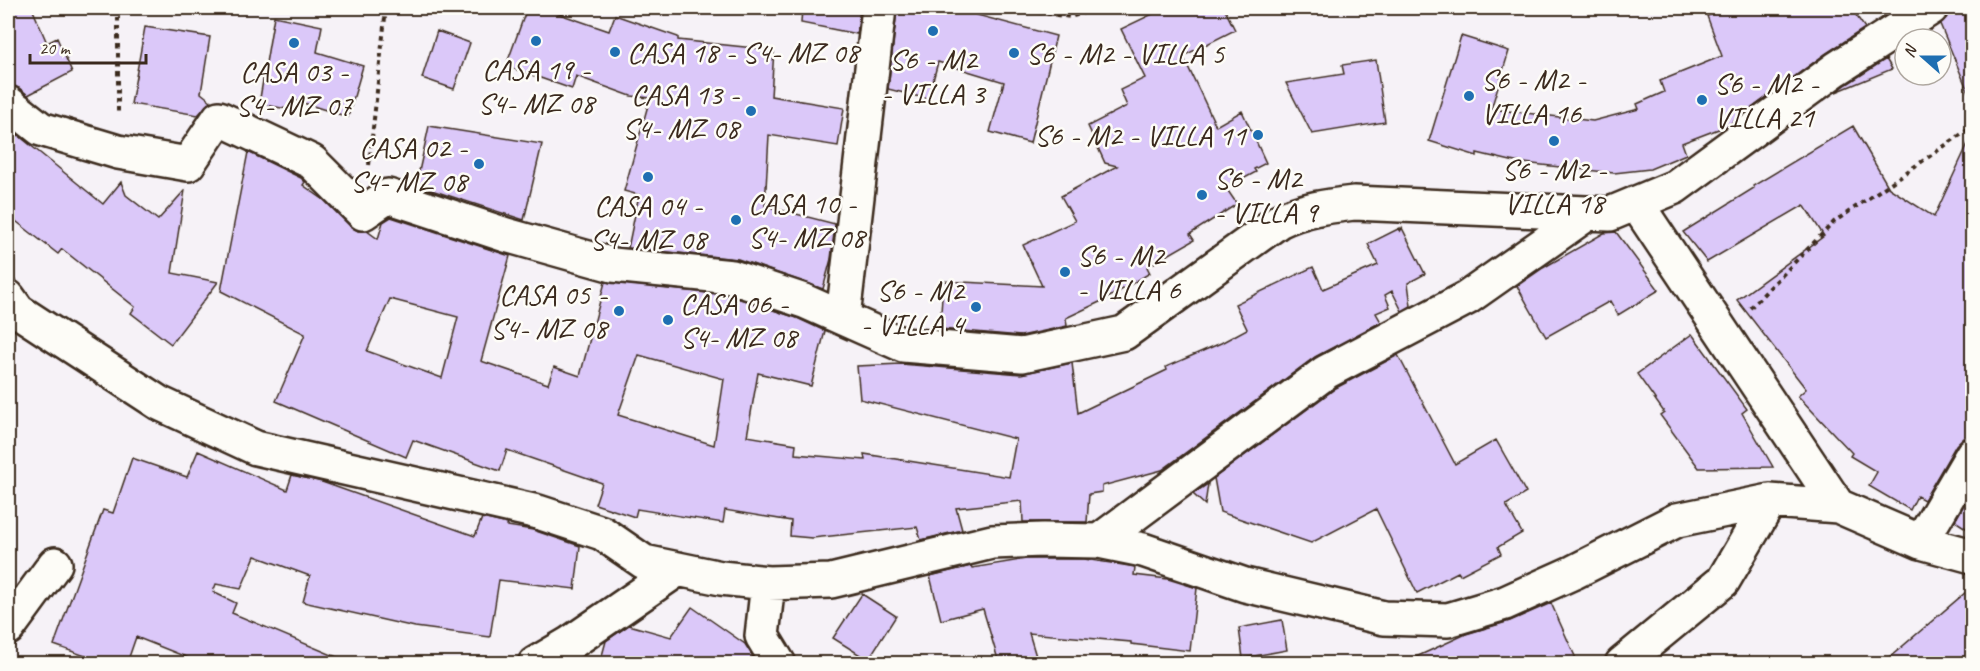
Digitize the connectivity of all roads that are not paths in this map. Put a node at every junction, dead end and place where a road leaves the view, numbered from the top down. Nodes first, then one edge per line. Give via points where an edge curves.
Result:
1 (879, 8) edge
2 (1931, 8) edge
3 (8, 103) edge
4 (1636, 203) junction
5 (1588, 213) junction
6 (11, 313) edge
7 (843, 317) junction
8 (1972, 455) edge
9 (1770, 501) junction
10 (1838, 506) junction
11 (1099, 541) junction
12 (1921, 542) junction
13 (1972, 556) edge
14 (54, 564) dead end
15 (678, 569) junction
16 (768, 583) junction
17 (8, 628) edge
18 (535, 663) edge
19 (779, 663) edge
20 (1622, 663) edge

1 - 7 street
2 - 4 street via 1836,69 1675,187
3 - 7 street via 41,129 118,152 188,164 219,118 312,162 363,213 388,196 613,265 732,277
4 - 5 street via 1610,214
4 - 10 street
5 - 7 street via 1354,203 1295,213 1124,333 1022,355 903,345
5 - 11 street via 1467,297 1326,372
6 - 15 street via 159,403 256,448 538,512 602,533 644,562
8 - 12 street
9 - 10 street
9 - 11 street via 1677,520 1506,603 1448,620 1384,618 1245,585 1143,550
9 - 20 street via 1723,582
10 - 12 street
11 - 16 street via 992,542 831,581
12 - 13 street
14 - 17 street
15 - 16 street
15 - 18 street
16 - 19 street via 762,636

